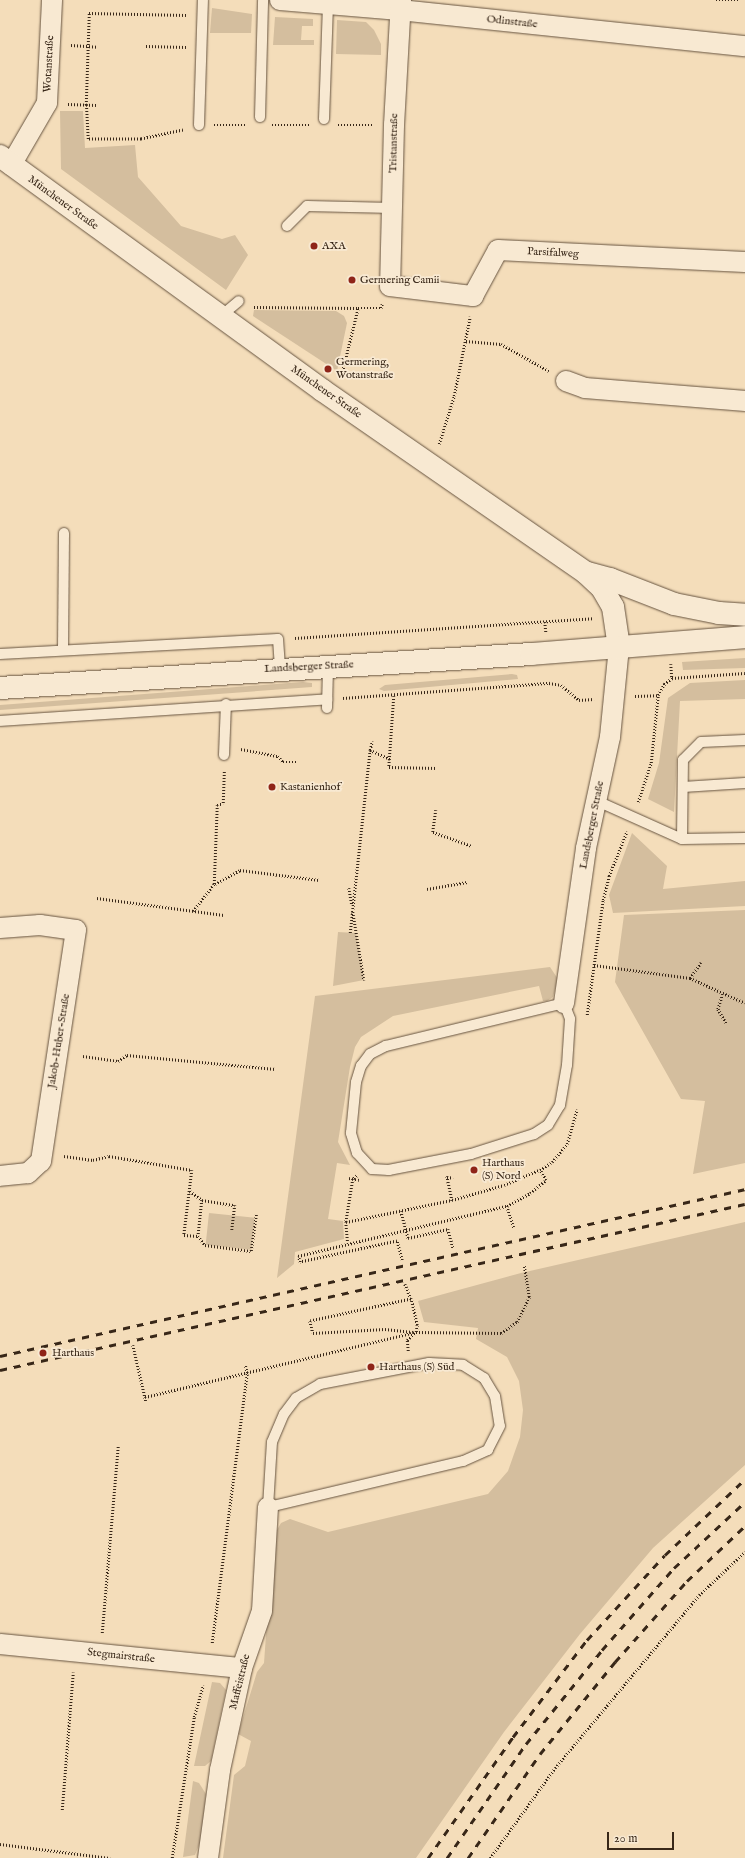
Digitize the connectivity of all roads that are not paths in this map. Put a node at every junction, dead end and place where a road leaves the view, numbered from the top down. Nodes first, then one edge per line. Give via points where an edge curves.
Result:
1 (52, 0) edge
2 (203, 0) edge
3 (263, 0) edge
4 (280, 0) edge
5 (328, 4) junction
6 (401, 5) edge
7 (745, 46) edge
8 (260, 118) dead end
9 (324, 119) dead end
10 (199, 125) dead end
11 (6, 161) edge
12 (393, 208) junction
13 (287, 226) dead end
14 (745, 262) edge
15 (390, 286) joint
16 (239, 301) dead end
17 (225, 312) junction
18 (566, 381) road end
19 (745, 401) edge
20 (64, 534) dead end
21 (586, 573) junction
22 (745, 615) edge
23 (745, 637) edge
24 (618, 647) junction
25 (63, 649) junction
26 (0, 654) edge
27 (328, 666) junction
28 (280, 668) junction
29 (0, 688) edge
30 (226, 704) junction
31 (0, 721) edge
32 (745, 740) edge
33 (224, 751) road end
34 (745, 783) edge
35 (683, 787) junction
36 (597, 801) junction
37 (745, 838) edge
38 (682, 839) junction
39 (0, 928) edge
40 (564, 1003) junction
41 (0, 1176) edge
42 (268, 1507) junction
43 (0, 1644) edge
44 (242, 1668) junction
45 (208, 1858) edge

1 - 11 street, Wotanstraße via 47,103
2 - 10 lane
3 - 8 lane
4 - 5 street, Odinstraße
5 - 6 street, Odinstraße
5 - 9 lane
6 - 7 street, Odinstraße
6 - 12 street, Tristanstraße
11 - 17 street, Münchener Straße
12 - 13 lane via 307,206
12 - 15 street, Tristanstraße
14 - 15 street, Parsifalweg via 498,250 473,296
16 - 17 lane
17 - 21 street, Münchener Straße via 333,397
18 - 19 street via 585,388
20 - 25 lane
21 - 22 street via 610,579 674,604 719,614
21 - 24 street, Münchener Straße via 602,588 614,607
23 - 24 street, Landsberger Straße
24 - 27 street, Landsberger Straße
24 - 36 street, Landsberger Straße via 611,730
25 - 26 lane
25 - 28 lane via 278,639
27 - 28 street, Landsberger Straße
27 - 30 lane via 327,703
28 - 29 street, Landsberger Straße
30 - 31 lane
30 - 33 lane
32 - 35 lane via 701,742 683,760
34 - 35 lane
35 - 38 lane
36 - 38 lane
36 - 40 street, Landsberger Straße via 586,848
37 - 38 lane
39 - 41 street, Jakob-Huber-Straße via 40,925 76,930 43,1152 37,1167 28,1173
40 - 40 lane via 386,1046 370,1054 361,1066 356,1082 351,1133 357,1153 372,1169 390,1170 471,1154 534,1134 548,1125 560,1105 567,1065 570,1019
42 - 42 lane via 463,1461 488,1450 500,1426 496,1396 484,1378 463,1365 429,1363 320,1384 296,1398 284,1414 272,1442
42 - 44 street, Maffeistraße via 262,1611
43 - 44 street, Stegmairstraße
44 - 45 street, Maffeistraße via 220,1770

